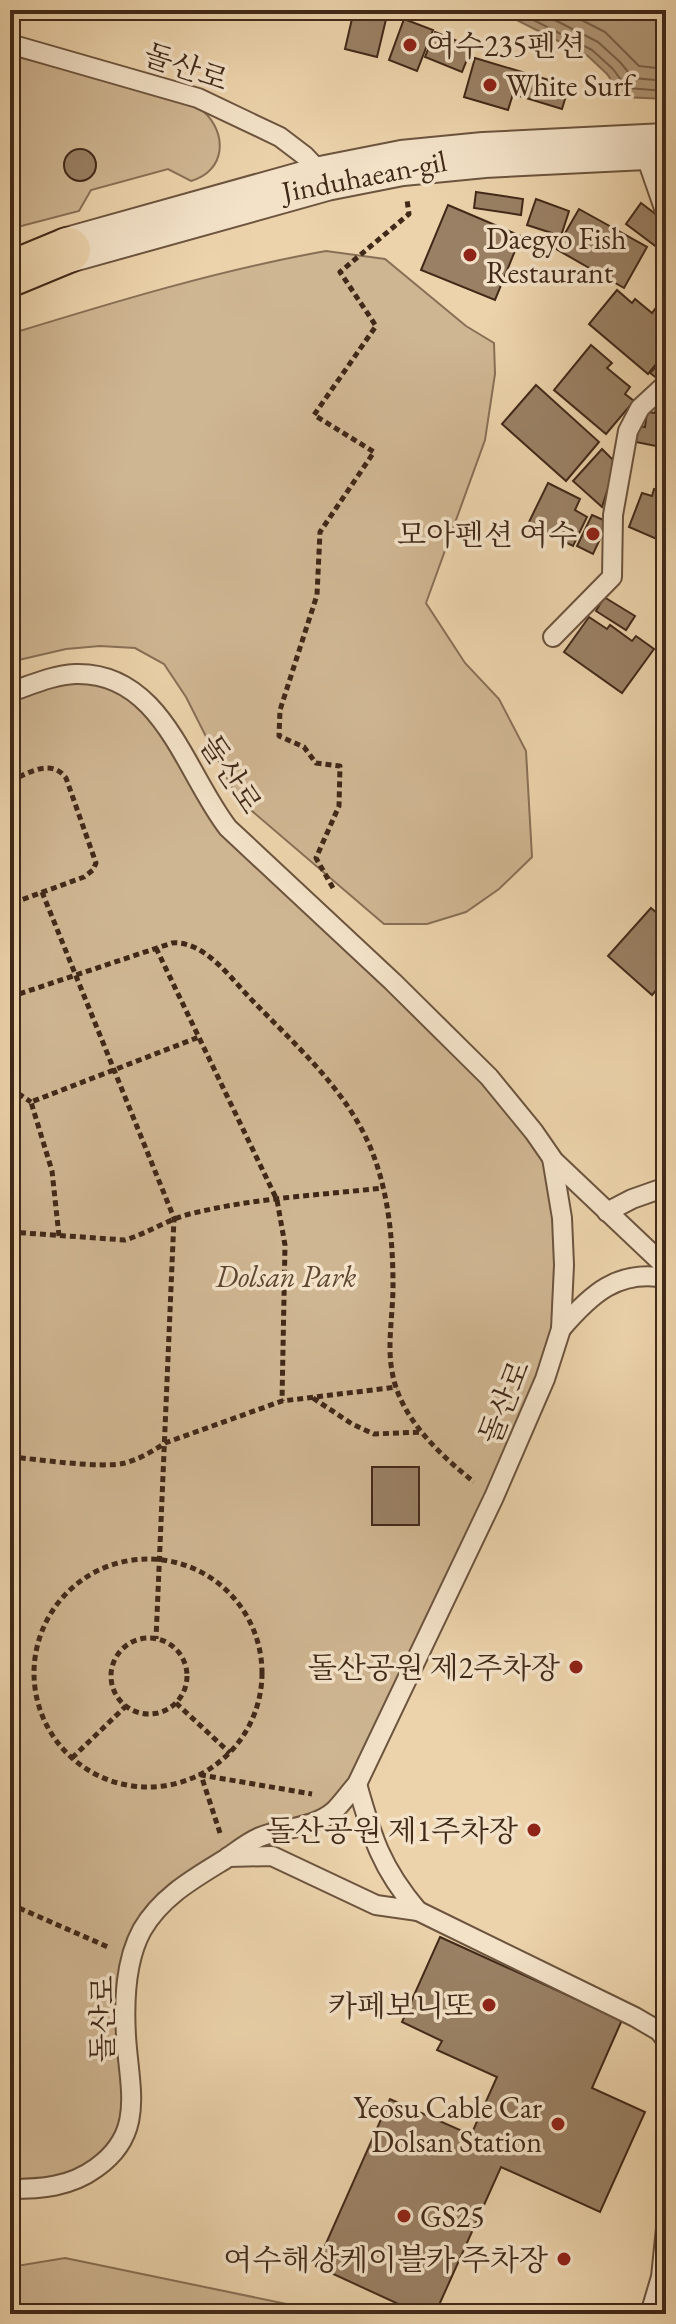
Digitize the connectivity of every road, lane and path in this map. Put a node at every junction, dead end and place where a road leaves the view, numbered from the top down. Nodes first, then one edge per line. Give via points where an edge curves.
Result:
1 (10, 44) edge
2 (654, 146) edge
3 (402, 163) junction
4 (326, 178) junction
5 (666, 214) edge
6 (68, 250) junction
7 (10, 256) edge
8 (10, 274) edge
9 (666, 384) edge
10 (553, 637) dead end
11 (10, 692) edge
12 (10, 769) edge
13 (12, 780) edge
14 (42, 892) junction
15 (337, 894) dead end
16 (10, 904) edge
17 (156, 948) junction
18 (75, 975) junction
19 (10, 997) edge
20 (199, 1037) junction
21 (113, 1069) junction
22 (10, 1088) edge
23 (31, 1102) junction
24 (552, 1158) junction
25 (666, 1187) edge
26 (383, 1188) junction
27 (277, 1200) junction
28 (607, 1212) junction
29 (174, 1218) junction
30 (10, 1232) edge
31 (59, 1236) junction
32 (666, 1267) edge
33 (666, 1278) edge
34 (561, 1329) junction
35 (397, 1387) junction
36 (312, 1398) junction
37 (282, 1401) junction
38 (422, 1432) junction
39 (165, 1443) junction
40 (10, 1457) edge
41 (494, 1497) junction
42 (157, 1559) junction
43 (156, 1639) junction
44 (176, 1703) junction
45 (126, 1706) junction
46 (230, 1753) junction
47 (71, 1759) junction
48 (201, 1775) junction
49 (357, 1784) junction
50 (344, 1799) junction
51 (228, 1857) junction
52 (10, 1904) edge
53 (418, 1911) junction
54 (130, 1957) junction
55 (666, 2040) edge
56 (10, 2189) edge
57 (666, 2228) edge
58 (650, 2314) edge

1 - 4 lane, 돌산로 via 198,98 280,137
2 - 3 street, Jinduhaean-gil
2 - 5 lane
3 - 4 street, Jinduhaean-gil
3 - 15 path via 409,214 340,272 376,326 314,415 374,452 320,532 317,595 280,710 279,736 304,747 316,763 340,766 339,806 316,858
4 - 6 street, Jinduhaean-gil
6 - 7 main road
6 - 8 main road
9 - 10 lane via 640,408 628,431 613,515 612,577
11 - 24 lane, 돌산로 via 87,674 138,695 167,726 228,828 441,1028 489,1077
12 - 13 path
13 - 14 path via 46,767 61,771 95,855 95,866 87,875
14 - 16 path
14 - 18 path
17 - 18 path
17 - 20 path
17 - 26 path via 191,944 227,974 349,1105 374,1155
18 - 19 path
18 - 21 path
20 - 21 path
20 - 27 path
21 - 23 path
21 - 29 path
22 - 23 path
23 - 31 path via 50,1160
24 - 28 lane
24 - 34 lane, 돌산로 via 563,1241
25 - 28 lane
26 - 27 path
26 - 35 path via 391,1237 391,1356
27 - 29 path
27 - 37 path via 285,1245
28 - 32 lane
29 - 31 path via 125,1240
29 - 39 path
30 - 31 path
33 - 34 lane via 634,1275 614,1282
34 - 41 lane, 돌산로
35 - 36 path
35 - 38 path
36 - 37 path
36 - 38 path via 374,1434
37 - 39 path
38 - 41 path
39 - 40 path via 116,1464
39 - 42 path
41 - 49 lane, 돌산로
42 - 43 path
42 - 46 path via 193,1568 224,1588 247,1617 260,1651 261,1688 251,1723
42 - 47 path via 122,1561 89,1574 62,1597 42,1627 34,1662 36,1698 49,1731
43 - 44 path via 183,1659 186,1682
43 - 45 path via 131,1643 114,1661 112,1685
44 - 45 path via 157,1714
44 - 46 path
45 - 47 path
46 - 48 path
47 - 48 path via 100,1777 133,1787 168,1786
48 - 50 path
48 - 51 path
49 - 50 lane, 돌산로
49 - 53 lane via 378,1854
50 - 51 lane, 돌산로 via 332,1814 262,1836
51 - 53 lane via 272,1856 376,1905
51 - 54 lane, 돌산로 via 164,1901
52 - 54 path
53 - 55 lane via 635,2017
54 - 56 lane, 돌산로 via 126,2023 132,2094 127,2135 118,2150 88,2174 65,2184
57 - 58 lane via 661,2277

